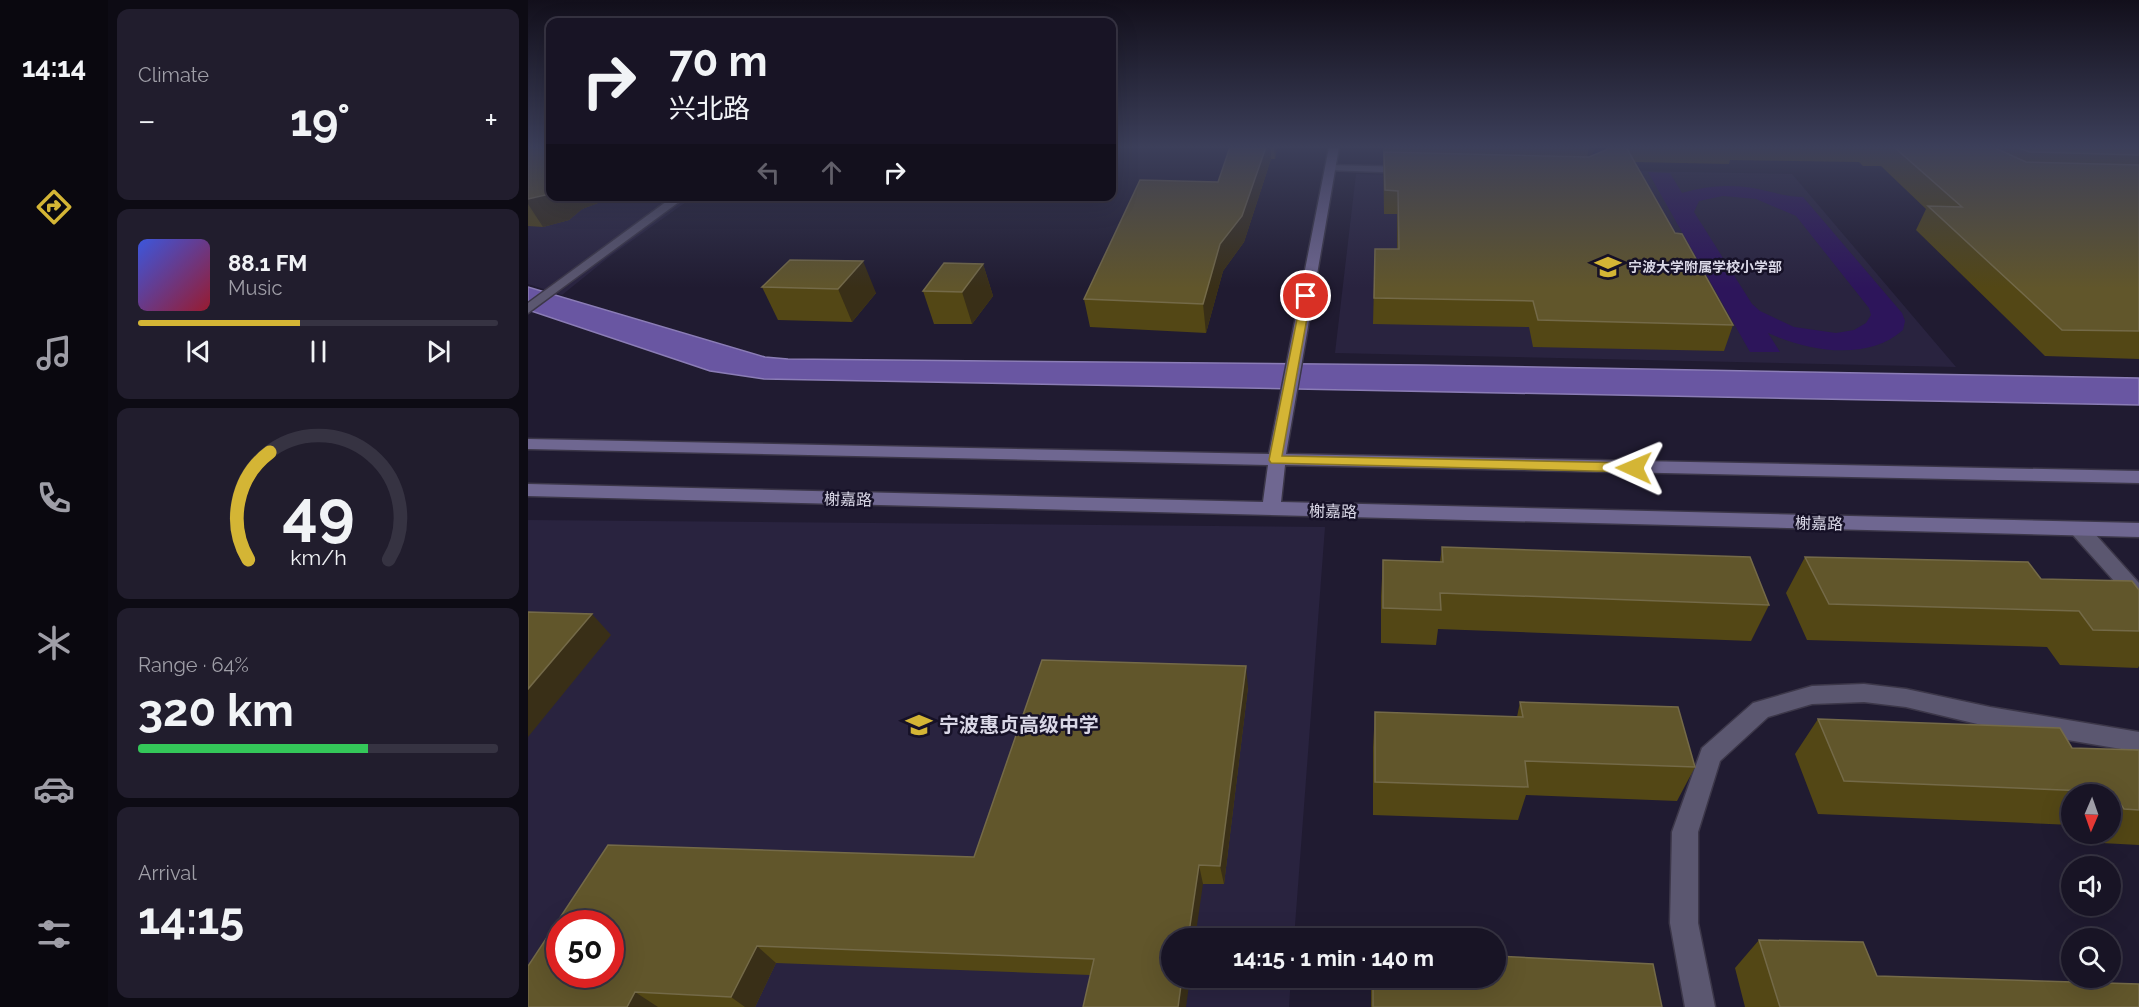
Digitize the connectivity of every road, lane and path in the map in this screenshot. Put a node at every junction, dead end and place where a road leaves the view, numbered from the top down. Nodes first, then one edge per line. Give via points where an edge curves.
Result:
1 (1325, 194) edge
2 (675, 201) edge
3 (528, 309) edge
4 (528, 444) edge
5 (1275, 460) junction
6 (2139, 477) edge
7 (528, 490) edge
8 (1271, 510) junction
9 (2079, 529) junction
10 (2139, 530) edge
11 (2139, 596) edge
12 (2139, 742) edge
13 (1700, 1007) edge

1 - 5 main road
2 - 3 lane
4 - 5 main road
5 - 6 main road
5 - 8 main road
7 - 8 main road, 榭嘉路
8 - 9 main road, 榭嘉路
9 - 10 main road, 榭嘉路
9 - 11 lane
12 - 13 lane via 1864,693 1812,695 1761,710 1710,755 1685,832 1684,923

